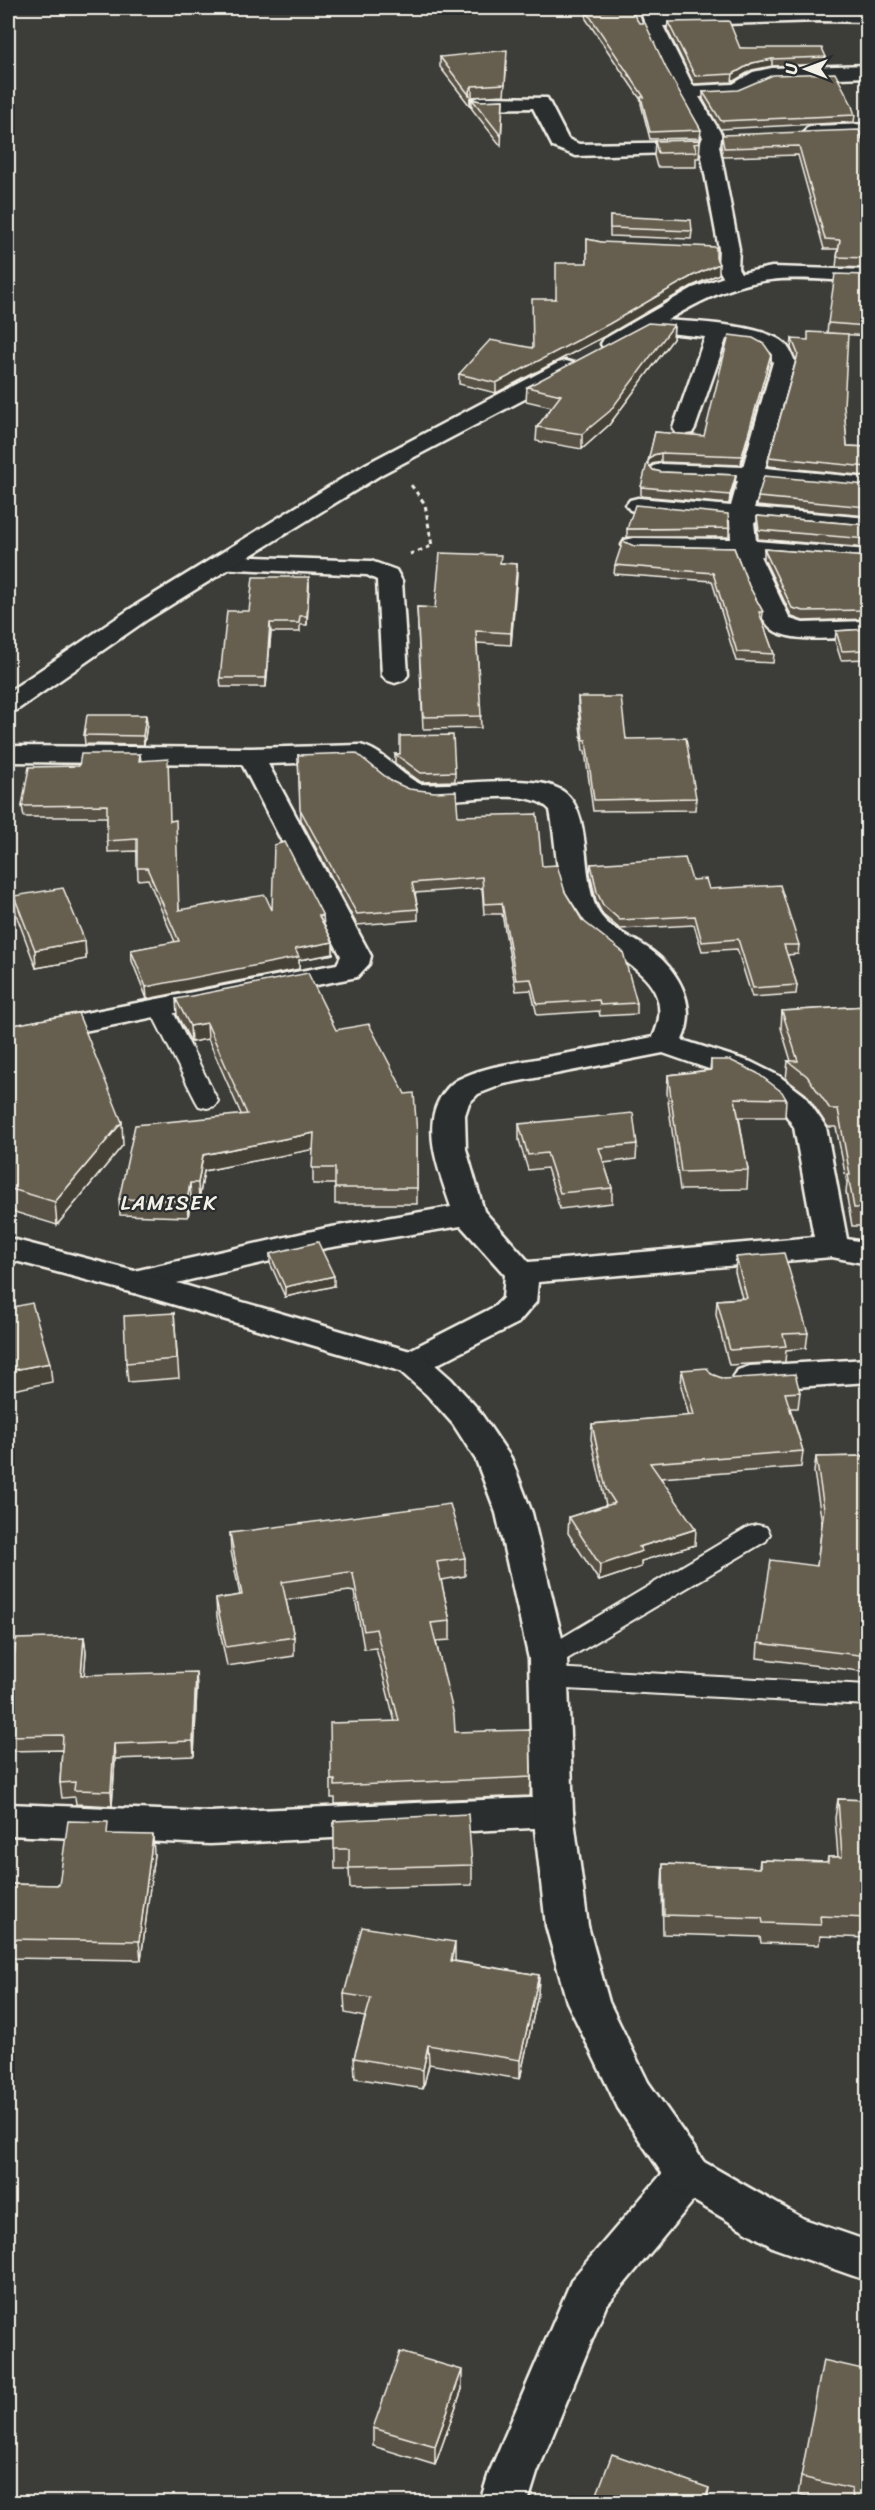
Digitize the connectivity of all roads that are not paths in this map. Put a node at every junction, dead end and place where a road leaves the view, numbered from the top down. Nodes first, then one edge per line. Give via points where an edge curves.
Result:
1 (651, 14) edge
2 (867, 18) edge
3 (867, 71) edge
4 (687, 92) junction
5 (480, 103) edge
6 (867, 130) edge
7 (800, 132) edge
8 (735, 136) edge
9 (711, 142) junction
10 (706, 248) edge
11 (729, 249) junction
12 (867, 276) edge
13 (734, 280) junction
14 (648, 325) junction
15 (718, 331) junction
16 (684, 428) dead end
17 (661, 471) edge
18 (753, 474) junction
19 (867, 485) edge
20 (638, 505) edge
21 (741, 513) junction
22 (867, 525) edge
23 (634, 545) edge
24 (744, 547) junction
25 (867, 557) edge
26 (223, 563) junction
27 (867, 630) edge
28 (395, 675) dead end
29 (8, 704) edge
30 (8, 754) edge
31 (251, 756) junction
32 (159, 1006) junction
33 (8, 1037) edge
34 (665, 1044) junction
35 (207, 1101) dead end
36 (469, 1214) junction
37 (832, 1246) junction
38 (8, 1250) edge
39 (867, 1254) edge
40 (521, 1273) junction
41 (134, 1282) junction
42 (412, 1363) junction
43 (867, 1370) edge
44 (723, 1380) edge
45 (757, 1534) dead end
46 (548, 1668) junction
47 (867, 1695) edge
48 (553, 1812) junction
49 (8, 1820) edge
50 (688, 2175) junction
51 (867, 2260) edge
52 (504, 2502) edge

1 - 2 street
1 - 4 street
3 - 4 street via 772,74 737,88
4 - 9 street
5 - 9 street via 540,102 560,143 576,150
6 - 7 street
8 - 9 street
9 - 11 street
10 - 11 street
11 - 13 street via 728,268
12 - 13 street via 772,273
13 - 14 street via 701,293
14 - 15 street
14 - 26 street via 374,469
15 - 16 street
15 - 18 street via 765,339 778,349 783,362
17 - 18 street
18 - 19 street
18 - 21 street
20 - 21 street
21 - 22 street
21 - 24 street
23 - 24 street
24 - 25 street
24 - 27 street via 781,624 801,631
26 - 28 street via 370,568 387,575
26 - 29 street via 139,614
30 - 31 street
31 - 32 street via 356,960 347,971
31 - 34 street via 360,753 370,757 399,785 418,792 515,791 551,796 564,808 579,901 588,918 603,934 639,955 668,989 674,1006 674,1024
32 - 33 street
32 - 35 lane
34 - 36 street via 498,1076 461,1091 452,1105 448,1136
34 - 37 street via 740,1069 768,1083 792,1102 810,1127
36 - 40 street
36 - 41 street via 326,1238
37 - 39 street
37 - 40 street
38 - 41 street
40 - 42 street via 519,1302 506,1315
41 - 42 street
42 - 46 street via 465,1416 493,1458 514,1513
43 - 44 street
45 - 46 lane
46 - 47 lane
46 - 48 street
48 - 49 street via 210,1828
48 - 50 street via 567,1926 588,2001 633,2095
50 - 51 street via 790,2234
50 - 52 street via 588,2293

